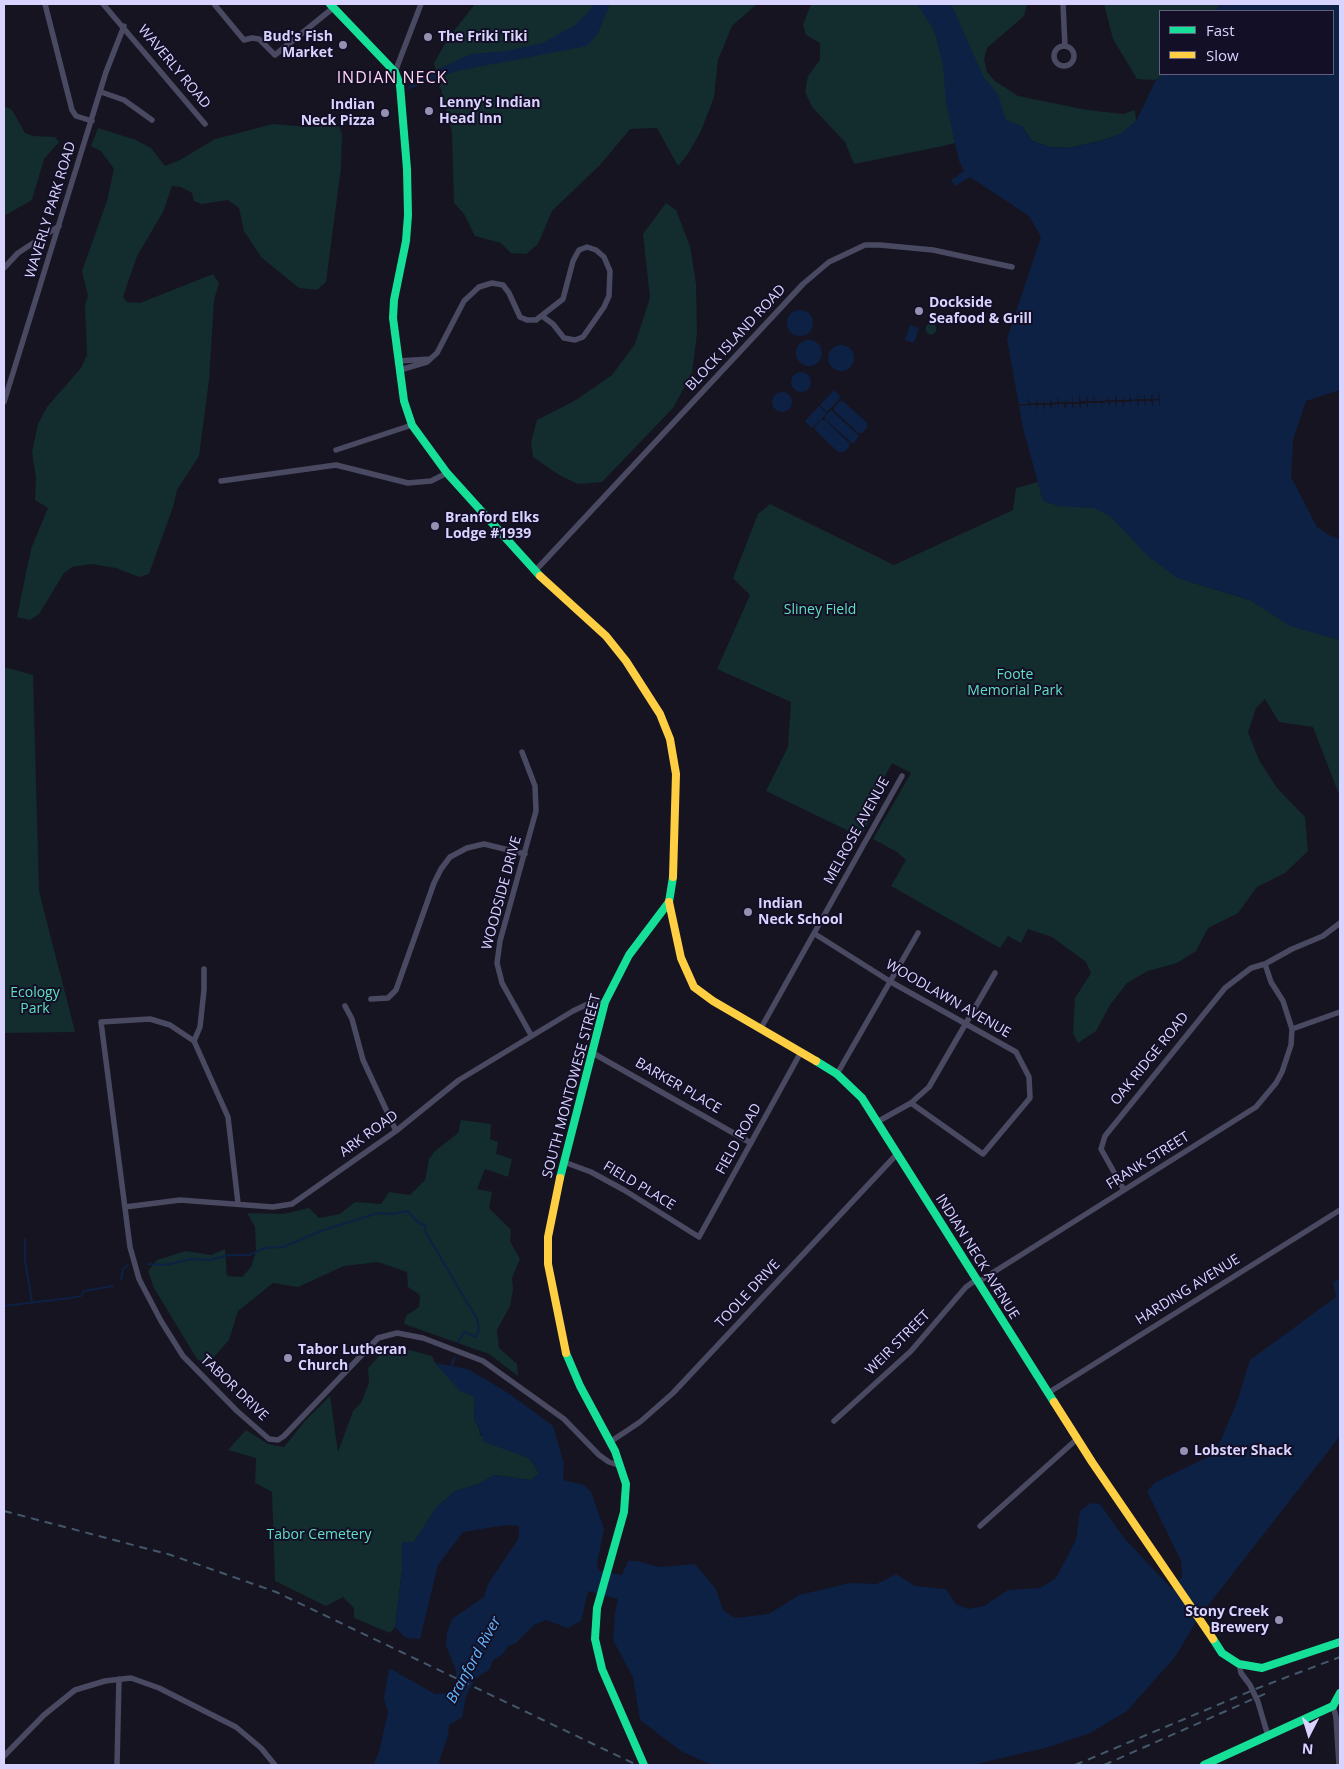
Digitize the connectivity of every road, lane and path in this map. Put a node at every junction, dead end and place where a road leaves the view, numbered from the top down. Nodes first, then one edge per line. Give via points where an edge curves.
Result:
1 (44, 4) edge
2 (103, 4) edge
3 (214, 4) edge
4 (421, 4) edge
5 (1063, 4) edge
6 (332, 6) edge
7 (124, 26) junction
8 (1065, 46) dead end
9 (395, 72) junction
10 (101, 92) junction
11 (152, 120) dead end
12 (92, 121) junction
13 (205, 124) dead end
14 (58, 226) junction
15 (1012, 267) dead end
16 (4, 268) edge
17 (542, 316) junction
18 (430, 359) junction
19 (398, 361) junction
20 (400, 370) junction
21 (4, 402) edge
22 (412, 425) junction
23 (336, 450) dead end
24 (447, 473) junction
25 (221, 481) dead end
26 (535, 571) junction
27 (522, 752) dead end
28 (902, 776) dead end
29 (525, 854) junction
30 (669, 902) junction
31 (1340, 923) edge
32 (918, 933) dead end
33 (815, 934) junction
34 (1265, 964) junction
35 (204, 969) dead end
36 (995, 973) dead end
37 (891, 982) junction
38 (371, 999) dead end
39 (605, 1002) junction
40 (345, 1006) dead end
41 (1340, 1012) edge
42 (966, 1025) junction
43 (760, 1028) junction
44 (1292, 1029) junction
45 (531, 1035) junction
46 (194, 1041) junction
47 (591, 1052) junction
48 (801, 1052) junction
49 (837, 1074) junction
50 (911, 1103) junction
51 (878, 1122) junction
52 (396, 1131) junction
53 (751, 1144) junction
54 (897, 1154) junction
55 (564, 1162) junction
56 (1124, 1190) junction
57 (238, 1203) junction
58 (125, 1207) junction
59 (1340, 1210) edge
60 (699, 1237) joint
61 (977, 1281) junction
62 (1048, 1393) junction
63 (834, 1421) dead end
64 (1078, 1439) junction
65 (610, 1442) junction
66 (621, 1466) junction
67 (980, 1526) dead end
68 (1340, 1642) edge
69 (1239, 1664) junction
70 (119, 1679) junction
71 (1340, 1693) edge
72 (1333, 1706) junction
73 (1268, 1736) junction
74 (4, 1756) edge
75 (117, 1765) edge
76 (275, 1765) edge
77 (644, 1765) edge
78 (1204, 1765) edge
79 (1338, 1765) edge

1 - 12 street via 72,110 76,116
2 - 7 street, WAVERLY ROAD
3 - 6 street via 244,40 259,39 276,55
4 - 9 street
5 - 8 street
6 - 9 main road
7 - 10 street, WAVERLY PARK ROAD
7 - 13 street, WAVERLY ROAD
9 - 19 main road, SOUTH MONTOWESE STREET via 401,95 408,215 394,300
10 - 11 street via 124,100
10 - 12 street, WAVERLY PARK ROAD
12 - 14 street, WAVERLY PARK ROAD
14 - 16 street via 18,253
14 - 21 street, WAVERLY PARK ROAD
15 - 26 street, BLOCK ISLAND ROAD via 933,250 880,245 865,245 829,262 803,284
17 - 17 street via 564,299 573,261 579,250 587,247 604,257 610,271 609,296 583,337 575,340 564,338
17 - 18 street via 536,320 520,317 502,285 492,283 480,287 464,301 441,346
18 - 19 street
18 - 20 street
19 - 20 main road, SOUTH MONTOWESE STREET
20 - 22 main road, SOUTH MONTOWESE STREET via 404,401
22 - 23 street
22 - 24 main road, SOUTH MONTOWESE STREET
24 - 25 street via 431,481 408,483 336,465
24 - 26 main road, SOUTH MONTOWESE STREET
26 - 30 main road, SOUTH MONTOWESE STREET via 606,636 621,654 646,690 667,732 676,774 674,864
27 - 29 street, WOODSIDE DRIVE via 536,796 534,822
28 - 33 street, MELROSE AVENUE
29 - 38 street via 484,844 450,857 434,883 398,987 388,998
29 - 45 street, WOODSIDE DRIVE via 500,941 497,964 502,983
30 - 39 main road, SOUTH MONTOWESE STREET via 629,955
30 - 43 main road, INDIAN NECK AVENUE via 681,958 694,987
31 - 34 street, OAK RIDGE ROAD via 1323,936
32 - 37 street
33 - 37 street, WOODLAWN AVENUE
33 - 43 street, MELROSE AVENUE
34 - 44 street
34 - 56 street, OAK RIDGE ROAD via 1251,968 1225,988 1105,1136 1101,1149
35 - 46 street via 200,1027
36 - 42 street
37 - 42 street, WOODLAWN AVENUE
37 - 49 street
39 - 45 street, ARK ROAD via 583,1006
39 - 47 main road, SOUTH MONTOWESE STREET
40 - 52 street via 352,1019 363,1060
41 - 44 street
42 - 50 street via 929,1087
42 - 50 street, WOODLAWN AVENUE via 1016,1052 1029,1077 1030,1098 983,1154
43 - 48 main road, INDIAN NECK AVENUE
44 - 56 street, FRANK STREET via 1291,1045 1282,1072 1256,1107
45 - 52 street, ARK ROAD via 459,1080
46 - 57 street via 228,1117
46 - 58 street, TABOR DRIVE via 170,1025 150,1020 101,1022
47 - 53 street, BARKER PLACE
47 - 55 main road, SOUTH MONTOWESE STREET
48 - 49 main road, INDIAN NECK AVENUE
48 - 53 street, FIELD ROAD
49 - 51 main road, INDIAN NECK AVENUE via 862,1098
50 - 51 street
51 - 54 main road, INDIAN NECK AVENUE
52 - 57 street, ARK ROAD via 292,1204 273,1207
53 - 60 street, FIELD ROAD
54 - 61 main road, INDIAN NECK AVENUE
54 - 65 street, TOOLE DRIVE via 673,1393 640,1422
55 - 60 street, FIELD PLACE via 624,1190
55 - 65 main road, SOUTH MONTOWESE STREET via 548,1238 553,1295 572,1368
56 - 61 street, FRANK STREET
57 - 58 street, ARK ROAD via 180,1200
58 - 66 street, TABOR DRIVE via 132,1257 139,1279 172,1341 237,1411 269,1439 278,1440 284,1436 378,1338 397,1333 423,1338 483,1361 564,1419 599,1455
59 - 62 street, HARDING AVENUE
61 - 62 main road, INDIAN NECK AVENUE
61 - 63 street, WEIR STREET via 966,1287 911,1351
62 - 64 main road, INDIAN NECK AVENUE
64 - 67 street
64 - 69 main road, INDIAN NECK AVENUE via 1222,1653
65 - 66 main road, SOUTH MONTOWESE STREET
66 - 77 main road, SOUTH MONTOWESE STREET via 626,1484 626,1503 600,1598 595,1639 598,1661
68 - 69 main road via 1270,1667
69 - 73 street, INDIAN NECK AVENUE via 1258,1702
70 - 74 street via 75,1690 44,1715
70 - 75 street
70 - 76 street via 130,1678 159,1688 236,1727
71 - 72 main road
72 - 73 main road
72 - 79 street
73 - 78 main road

